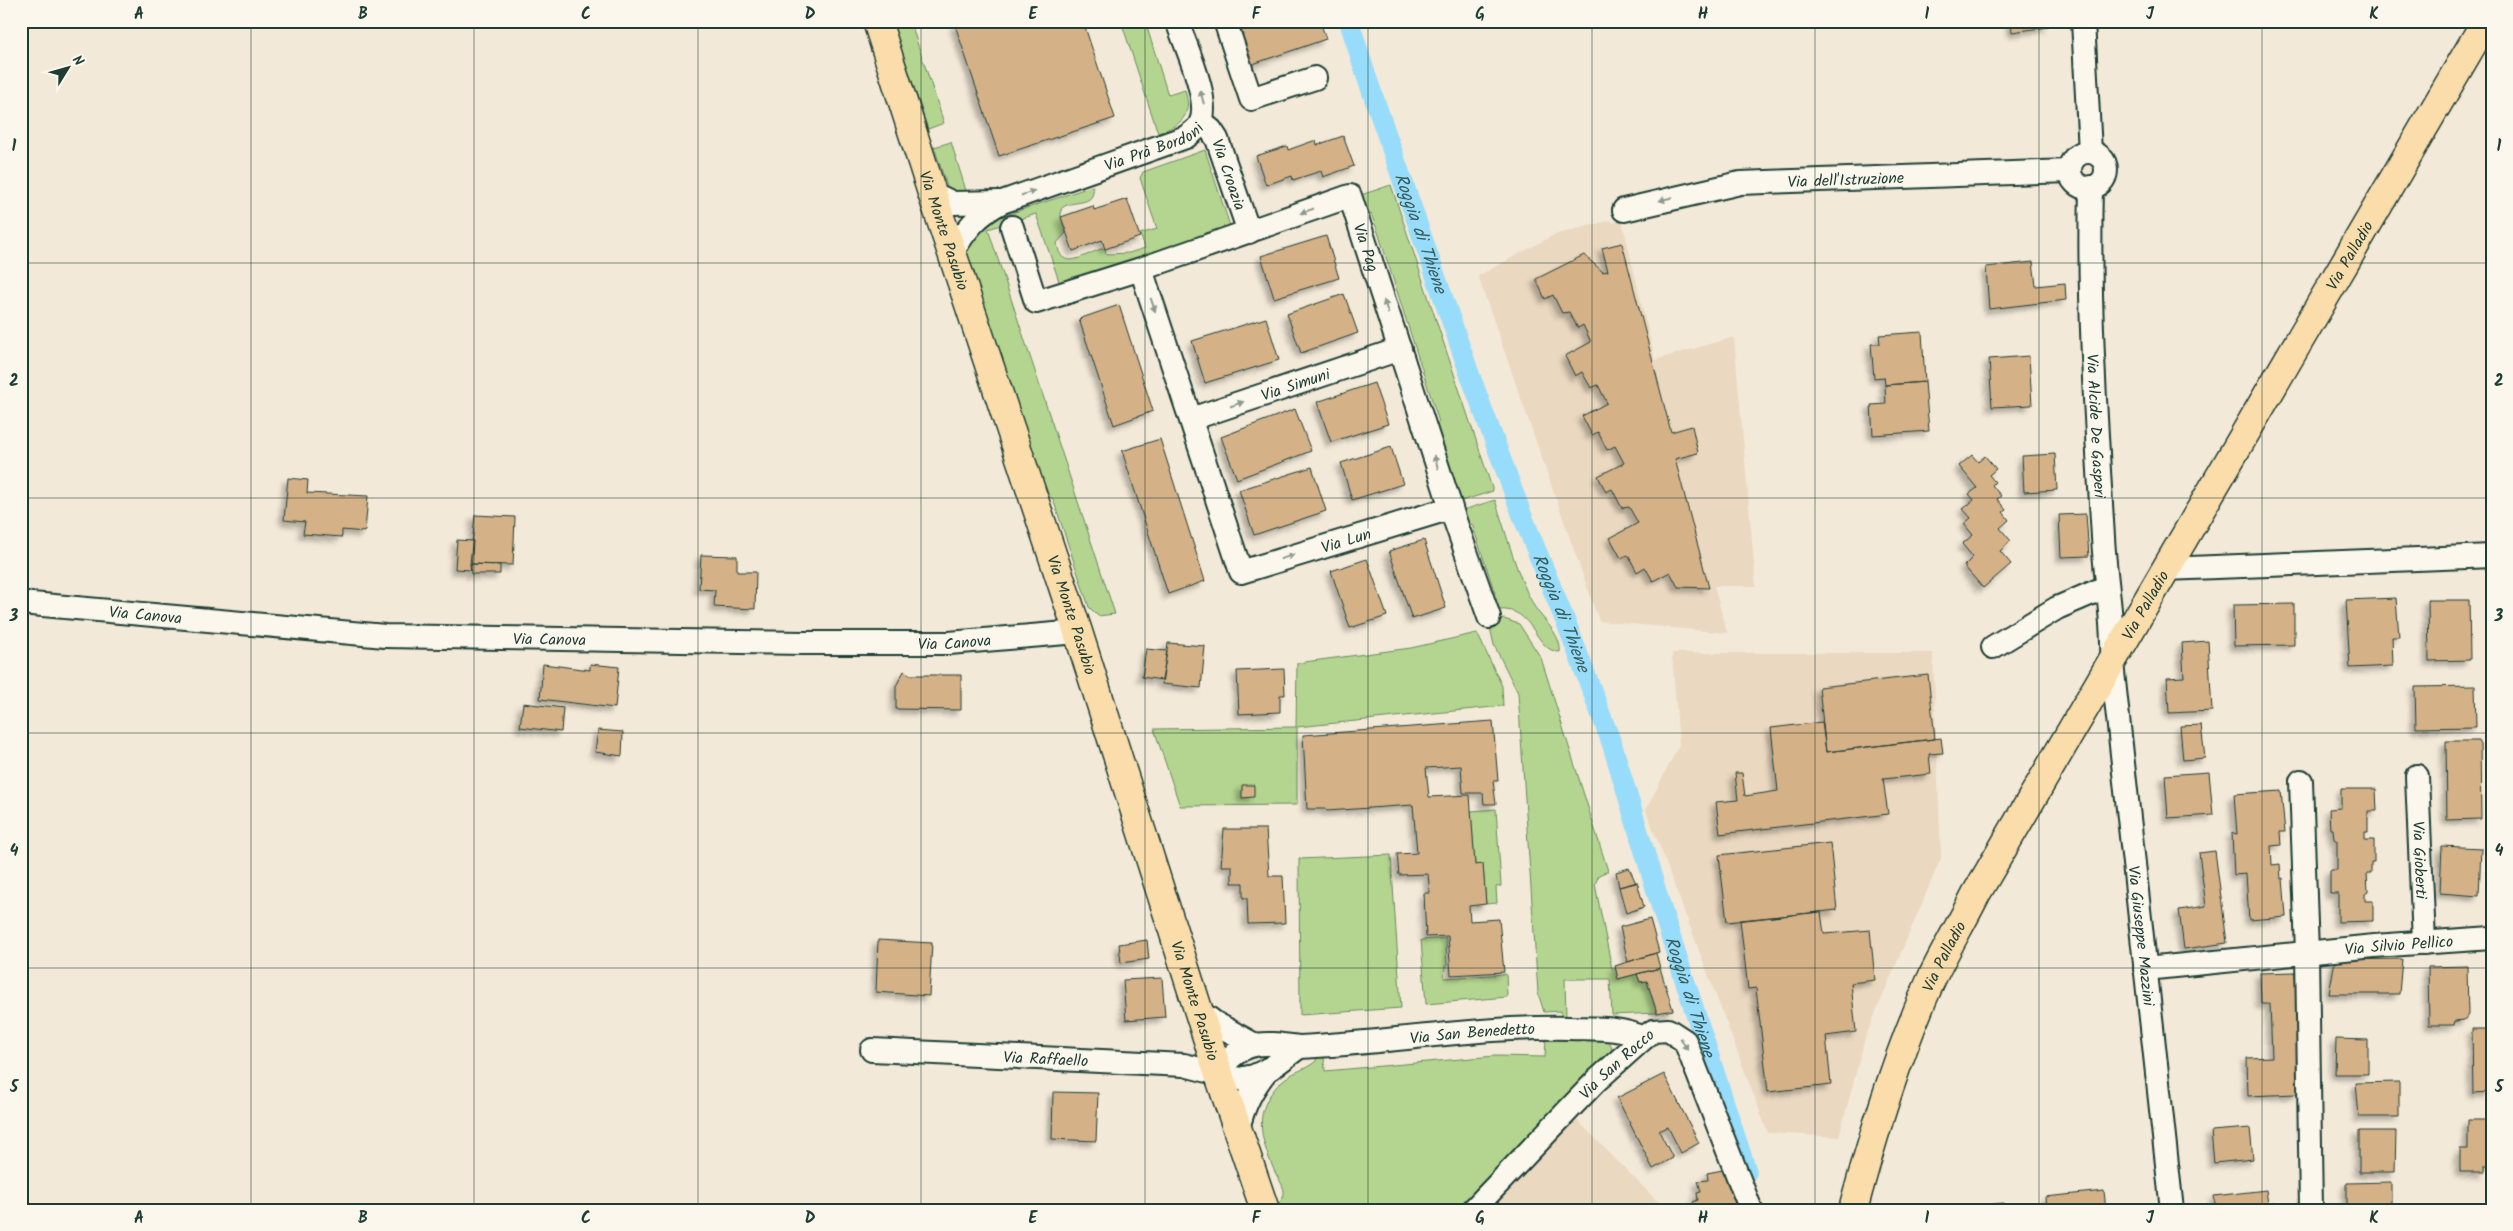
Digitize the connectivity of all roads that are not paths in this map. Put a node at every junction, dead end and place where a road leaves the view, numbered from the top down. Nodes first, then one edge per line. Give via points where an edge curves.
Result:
1 (878, 21) edge
2 (1177, 21) edge
3 (1225, 21) edge
4 (2083, 21) edge
5 (2486, 21) edge
6 (1315, 78) dead end
7 (1201, 122) junction
8 (2090, 152) junction
9 (2070, 171) junction
10 (2091, 187) junction
11 (932, 193) junction
12 (1002, 202) junction
13 (1624, 210) dead end
14 (1012, 227) dead end
15 (1249, 232) junction
16 (952, 253) junction
17 (1141, 269) junction
18 (1400, 349) junction
19 (1191, 419) junction
20 (1451, 508) junction
21 (2492, 556) edge
22 (2165, 570) junction
23 (2106, 587) junction
24 (21, 602) edge
25 (1489, 617) dead end
26 (1078, 632) junction
27 (1993, 646) dead end
28 (2112, 663) junction
29 (2417, 776) dead end
30 (2301, 781) dead end
31 (2492, 938) edge
32 (2424, 943) junction
33 (2307, 953) junction
34 (2145, 970) junction
35 (1199, 1011) junction
36 (1644, 1038) junction
37 (1252, 1044) junction
38 (1299, 1047) junction
39 (872, 1050) dead end
40 (1268, 1069) junction
41 (1218, 1072) junction
42 (1238, 1129) junction
43 (1265, 1210) edge
44 (1473, 1210) edge
45 (1751, 1210) edge
46 (1853, 1210) edge
47 (2172, 1210) edge
48 (2311, 1210) edge

1 - 11 main road, Via Monte Pasubio
7 -> 2 street, Via Prà Bordoni via 1204,106
3 - 6 street via 1251,100
4 - 8 street
5 - 22 main road, Via Palladio
12 -> 7 street, Via Prà Bordoni via 1186,137
7 - 15 street, Via Croazia via 1217,139
8 - 9 street via 2082,152 2075,157
8 - 10 street via 2100,156 2106,169 2101,182
9 - 10 street via 2077,184
9 -> 13 street, Via dell'Istruzione via 1740,183
10 - 23 street, Via Alcide De Gasperi via 2094,393
11 - 12 street, Via Prà Bordoni via 953,203
11 - 16 main road, Via Monte Pasubio
12 - 16 street, Via Prà Bordoni via 989,208 968,226
14 - 17 street, Via Pag via 1036,302
15 - 17 street, Via Pag
18 -> 15 street, Via Pag via 1350,196
16 - 26 main road, Via Monte Pasubio
17 -> 19 street
19 -> 18 street, Via Simuni
20 -> 18 street, Via Pag
19 -> 20 street, Via Lun via 1241,572
20 - 25 street, Via Pag
21 - 22 street
22 - 28 main road, Via Palladio
23 - 27 street via 2057,608
23 - 28 street, Via Alcide De Gasperi via 2113,636
24 - 26 street, Via Canova via 385,636 939,643
26 - 35 main road, Via Monte Pasubio
28 - 34 street, Via Giuseppe Mazzini
28 - 46 main road, Via Palladio via 2020,816 1931,980 1876,1126
29 - 32 street, Via Gioberti
30 - 33 street
31 - 32 street, Via Silvio Pellico
32 - 33 street, Via Silvio Pellico
33 - 34 street, Via Silvio Pellico
33 - 48 street
34 - 47 street, Via Giuseppe Mazzini
35 - 37 street
35 - 41 main road, Via Monte Pasubio
36 - 38 street, Via San Benedetto via 1618,1030 1534,1027
36 - 44 street, Via San Rocco via 1596,1081
36 -> 45 street, Via San Rocco via 1653,1032 1668,1030 1685,1041
37 - 38 street, Via San Benedetto
37 - 41 street via 1228,1059
38 - 40 street, Via San Benedetto
39 - 41 street, Via Raffaello via 1184,1065
40 - 41 street, Via San Benedetto via 1254,1076 1239,1078
40 - 42 street via 1244,1104
41 - 42 main road, Via Monte Pasubio
42 - 43 main road, Via Monte Pasubio

